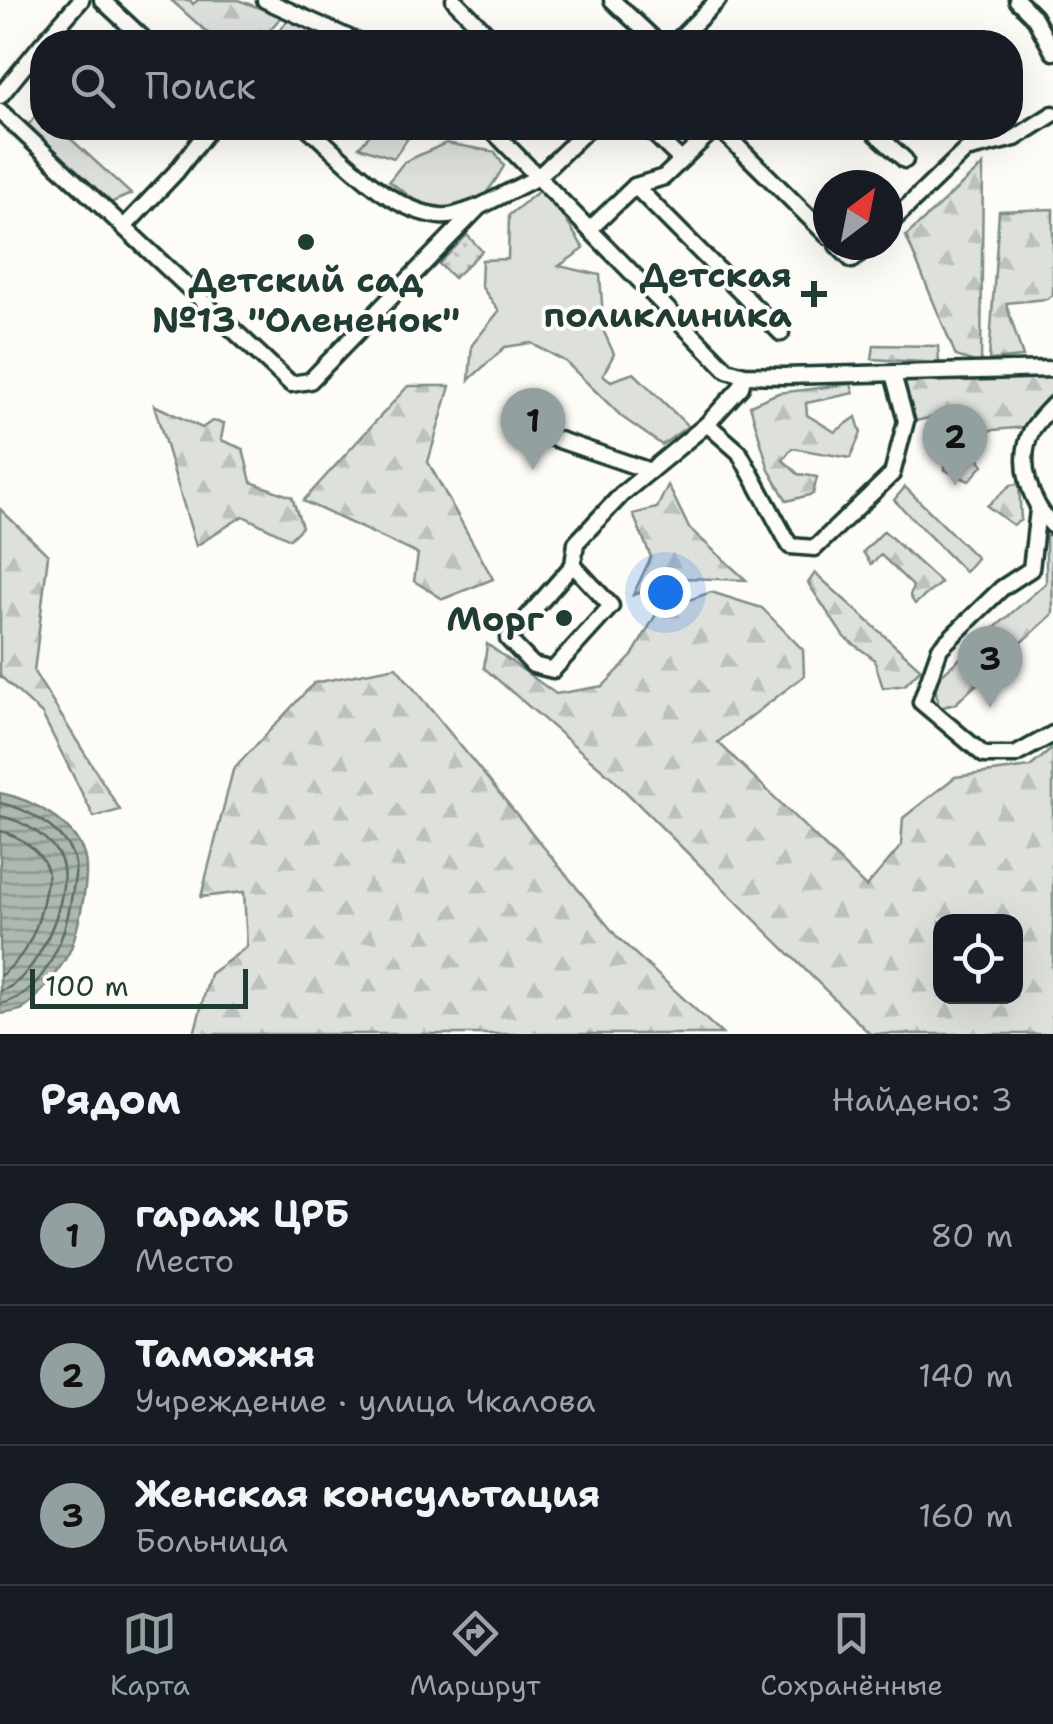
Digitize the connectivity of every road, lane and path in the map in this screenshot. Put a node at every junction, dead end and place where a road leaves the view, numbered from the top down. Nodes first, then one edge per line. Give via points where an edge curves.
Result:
1 (81, 0) edge
2 (102, 0) edge
3 (265, 0) edge
4 (302, 0) edge
5 (454, 0) edge
6 (612, 0) edge
7 (718, 0) edge
8 (1017, 0) edge
9 (289, 12) junction
10 (54, 30) edge
11 (134, 30) edge
12 (330, 30) edge
13 (484, 30) edge
14 (644, 30) edge
15 (688, 30) edge
16 (1053, 52) edge
17 (30, 59) edge
18 (0, 96) edge
19 (0, 111) edge
20 (1053, 114) edge
21 (1023, 132) edge
22 (30, 139) edge
23 (31, 140) edge
24 (201, 140) edge
25 (322, 140) edge
26 (505, 140) edge
27 (576, 140) edge
28 (660, 140) edge
29 (704, 140) edge
30 (729, 140) edge
31 (883, 140) edge
32 (1006, 140) edge
33 (681, 160) junction
34 (905, 160) dead end
35 (538, 176) junction
36 (636, 186) junction
37 (479, 207) junction
38 (903, 211) edge
39 (813, 221) edge
40 (124, 227) junction
41 (590, 229) junction
42 (781, 333) dead end
43 (1053, 369) edge
44 (893, 374) junction
45 (744, 376) junction
46 (1053, 405) edge
47 (512, 424) dead end
48 (707, 424) junction
49 (650, 470) junction
50 (1038, 510) junction
51 (1053, 526) edge
52 (573, 565) junction
53 (1053, 734) edge

1 - 10 street
2 - 11 street
3 - 9 street
4 - 9 street
5 - 13 street
6 - 14 street
7 - 15 street
8 - 16 street
9 - 12 street
17 - 18 street
19 - 22 street
20 - 21 street
23 - 40 street
24 - 40 street
25 - 37 street via 406,207 443,217
26 - 35 street
27 - 35 street
28 - 33 street
29 - 33 street
30 - 39 street
31 - 34 street
32 - 38 street via 966,150
33 - 36 street via 664,177
35 - 37 street
35 - 41 street
36 - 41 street
36 - 42 street
37 - 40 street via 310,381 291,384
41 - 45 street via 728,370
43 - 44 street
44 - 45 street
44 - 48 street via 906,421 892,474 815,548 790,546 739,452
45 - 48 street
46 - 50 street via 1033,428 1026,452
47 - 49 street
48 - 49 street
49 - 52 street via 576,543
50 - 51 street
50 - 53 street via 1030,569 940,648 921,702 984,755 1015,755
52 - 52 street via 508,639 533,665 553,670 612,606

